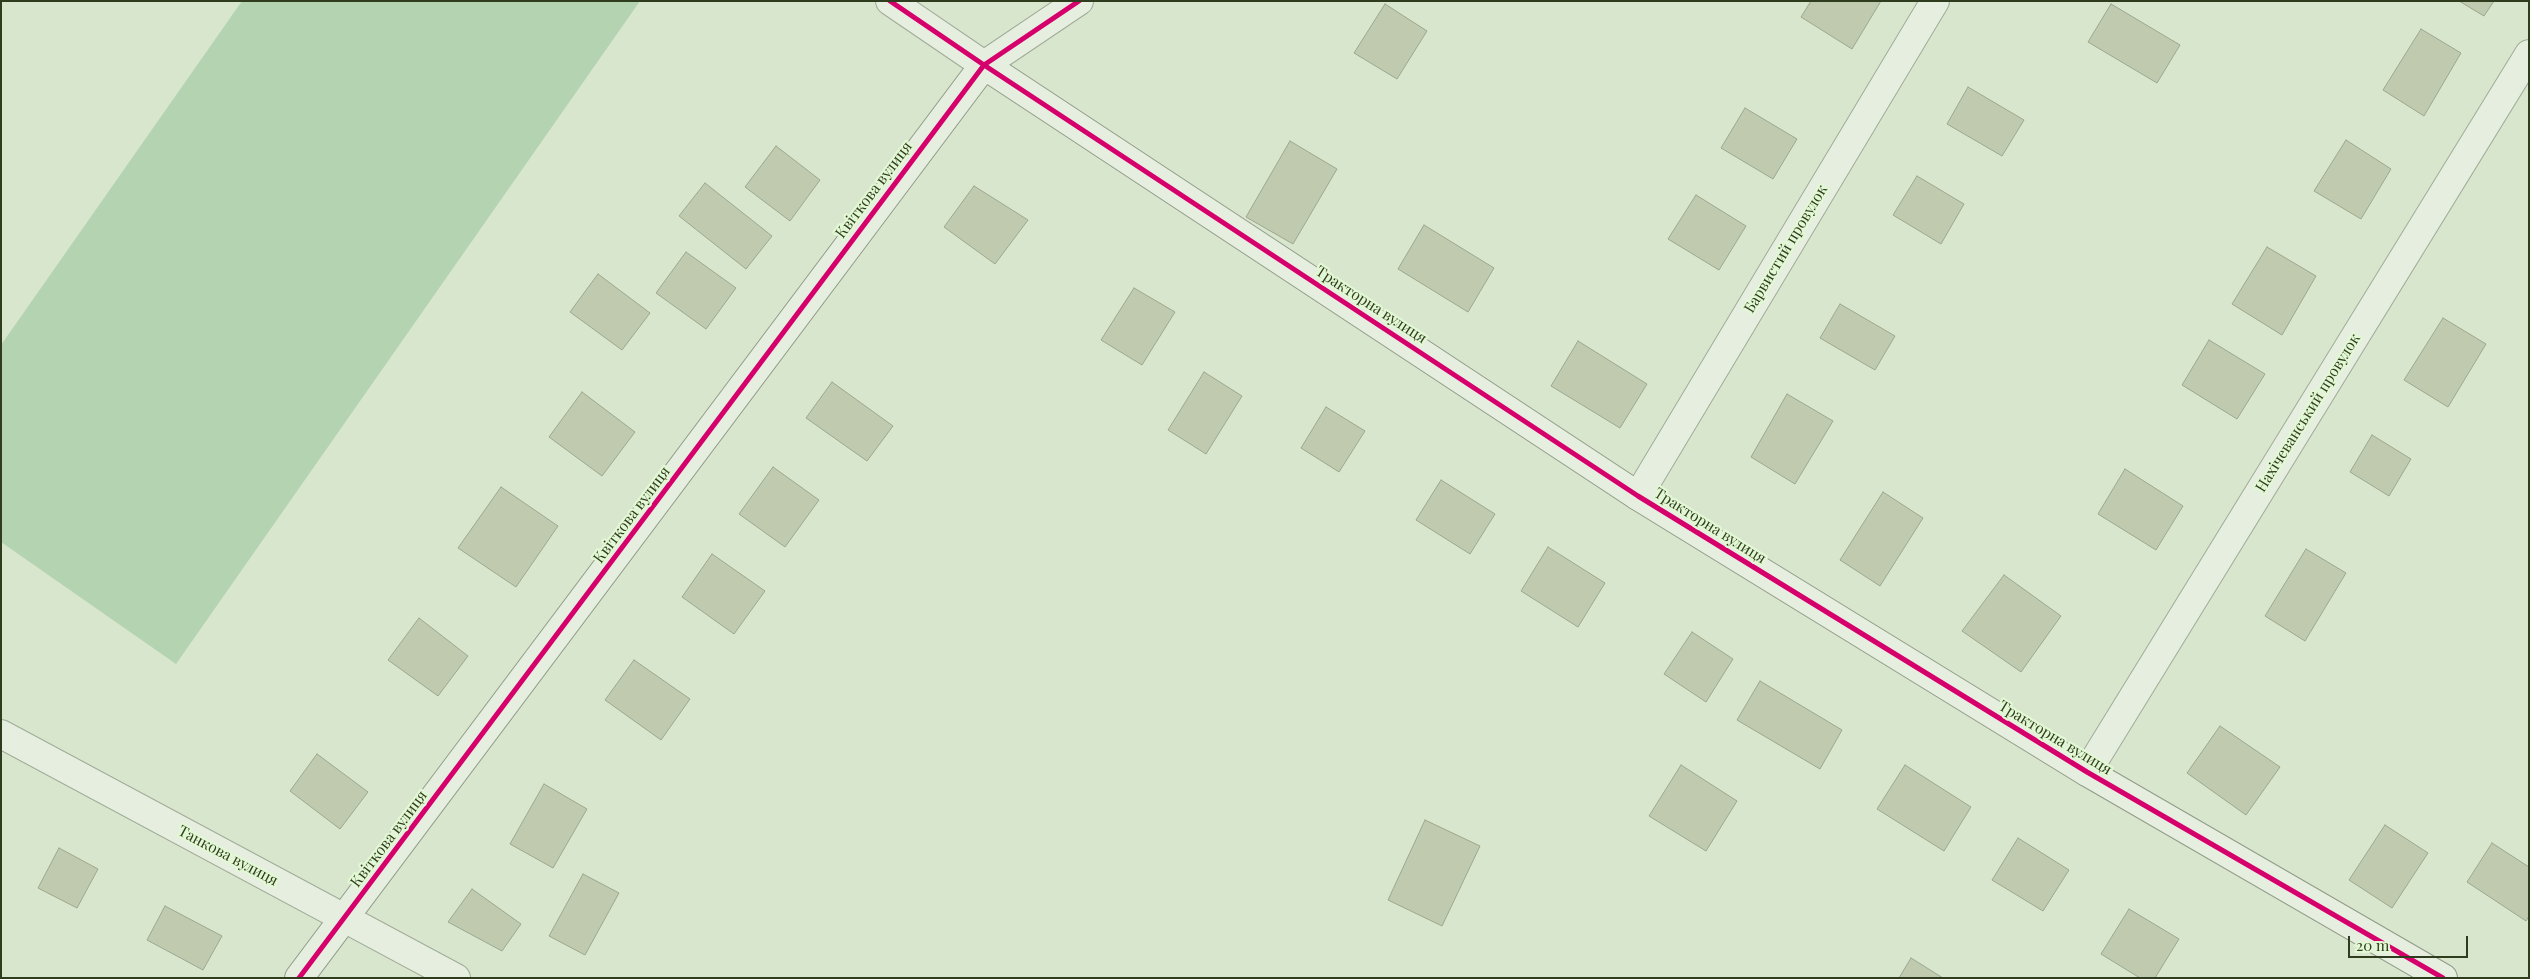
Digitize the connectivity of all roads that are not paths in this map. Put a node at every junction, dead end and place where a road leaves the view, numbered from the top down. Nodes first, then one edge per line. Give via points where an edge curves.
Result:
1 (890, 1) edge
2 (1079, 1) edge
3 (1935, 1) edge
4 (2529, 54) edge
5 (984, 65) junction
6 (1638, 496) junction
7 (1, 734) edge
8 (2087, 772) junction
9 (345, 919) junction
10 (299, 978) edge
11 (456, 978) edge
12 (2443, 978) edge

1 - 5 street, Тракторна вулиця
2 - 5 street, Квіткова вулиця
3 - 6 street, Барвистий провулок
4 - 8 street, Нахічеванський провулок
5 - 6 street, Тракторна вулиця
5 - 9 street, Квіткова вулиця
6 - 8 street, Тракторна вулиця
7 - 9 street, Танкова вулиця
8 - 12 street, Тракторна вулиця
9 - 10 street, Квіткова вулиця
9 - 11 street, Танкова вулиця

